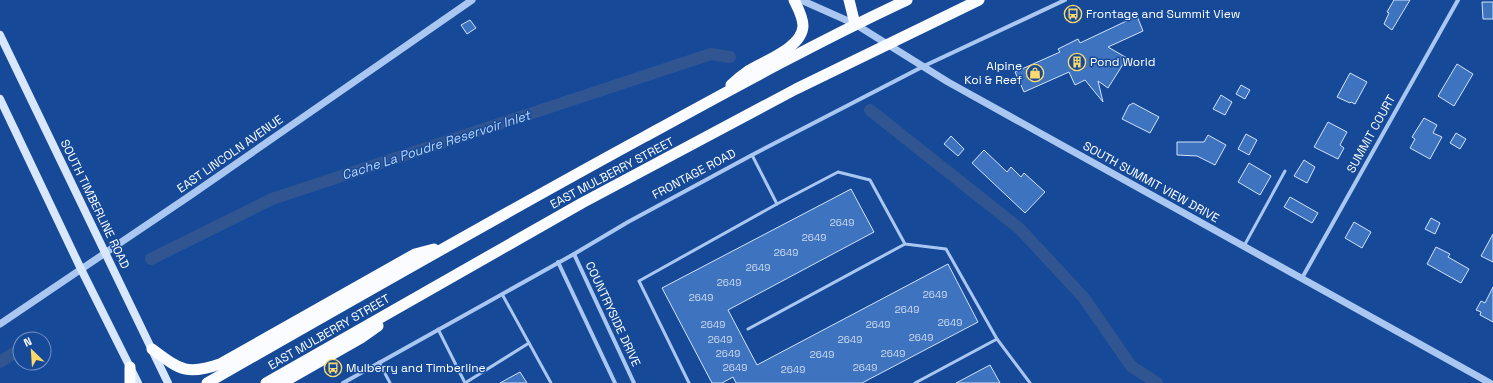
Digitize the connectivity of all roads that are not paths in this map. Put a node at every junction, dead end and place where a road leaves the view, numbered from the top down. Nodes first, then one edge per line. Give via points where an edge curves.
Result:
1 (472, 0) edge
2 (794, 0) edge
3 (802, 0) edge
4 (849, 0) edge
5 (907, 0) edge
6 (979, 0) edge
7 (1065, 0) edge
8 (1458, 0) edge
9 (856, 24) junction
10 (0, 35) edge
11 (886, 44) junction
12 (924, 66) junction
13 (715, 98) junction
14 (0, 99) edge
15 (752, 155) junction
16 (1285, 171) dead end
17 (777, 204) junction
18 (455, 242) junction
19 (905, 244) junction
20 (1244, 246) junction
21 (106, 252) junction
22 (574, 254) junction
23 (558, 262) junction
24 (81, 269) junction
25 (1302, 278) junction
26 (429, 290) junction
27 (501, 293) junction
28 (0, 324) edge
29 (438, 329) junction
30 (748, 329) dead end
31 (998, 339) junction
32 (529, 343) junction
33 (152, 349) junction
34 (379, 362) junction
35 (130, 366) junction
36 (130, 383) edge
37 (138, 383) edge
38 (168, 383) edge
39 (207, 383) edge
40 (266, 383) edge
41 (282, 383) edge
42 (342, 383) edge
43 (390, 383) edge
44 (465, 383) edge
45 (551, 383) edge
46 (615, 383) edge
47 (634, 383) edge
48 (689, 383) edge
49 (915, 383) edge
50 (1030, 383) edge
51 (1490, 383) edge

1 - 21 street, EAST LINCOLN AVENUE
2 - 13 highway via 803,26 797,40 785,50 746,72
3 - 9 street, SOUTH SUMMIT VIEW DRIVE
4 - 9 highway
5 - 9 highway, EAST MULBERRY STREET
6 - 11 highway, EAST MULBERRY STREET
7 - 12 street, FRONTAGE ROAD
8 - 25 street, SUMMIT COURT
9 - 11 street, SOUTH SUMMIT VIEW DRIVE
9 - 13 highway, EAST MULBERRY STREET
10 - 21 main road, SOUTH TIMBERLINE ROAD
11 - 12 street, SOUTH SUMMIT VIEW DRIVE
11 - 26 highway, EAST MULBERRY STREET via 596,195
12 - 15 street, FRONTAGE ROAD
12 - 20 street, SOUTH SUMMIT VIEW DRIVE via 948,82
13 - 18 highway, EAST MULBERRY STREET
14 - 24 main road
15 - 17 lane
15 - 22 street, FRONTAGE ROAD
16 - 20 lane
17 - 19 lane via 838,172 870,180
17 - 48 lane via 639,281
18 - 33 highway via 415,254 220,364 206,369 188,370 176,367
18 - 39 highway, EAST MULBERRY STREET
19 - 30 lane
19 - 31 lane via 946,249
20 - 25 street, SOUTH SUMMIT VIEW DRIVE
21 - 24 street, EAST LINCOLN AVENUE
21 - 33 main road, SOUTH TIMBERLINE ROAD
22 - 23 street, FRONTAGE ROAD
22 - 47 street, COUNTRYSIDE DRIVE
23 - 27 street, FRONTAGE ROAD
23 - 46 street
24 - 28 street, EAST LINCOLN AVENUE
24 - 35 main road
25 - 51 street, SOUTH SUMMIT VIEW DRIVE
26 - 40 highway, EAST MULBERRY STREET
26 - 41 highway via 361,338
27 - 29 street, FRONTAGE ROAD
27 - 32 lane
29 - 34 street, FRONTAGE ROAD
29 - 44 lane
31 - 49 lane
31 - 50 lane
32 - 44 lane
32 - 45 lane
33 - 38 main road, SOUTH TIMBERLINE ROAD
34 - 42 street, FRONTAGE ROAD
34 - 43 lane
35 - 36 highway
35 - 37 main road

